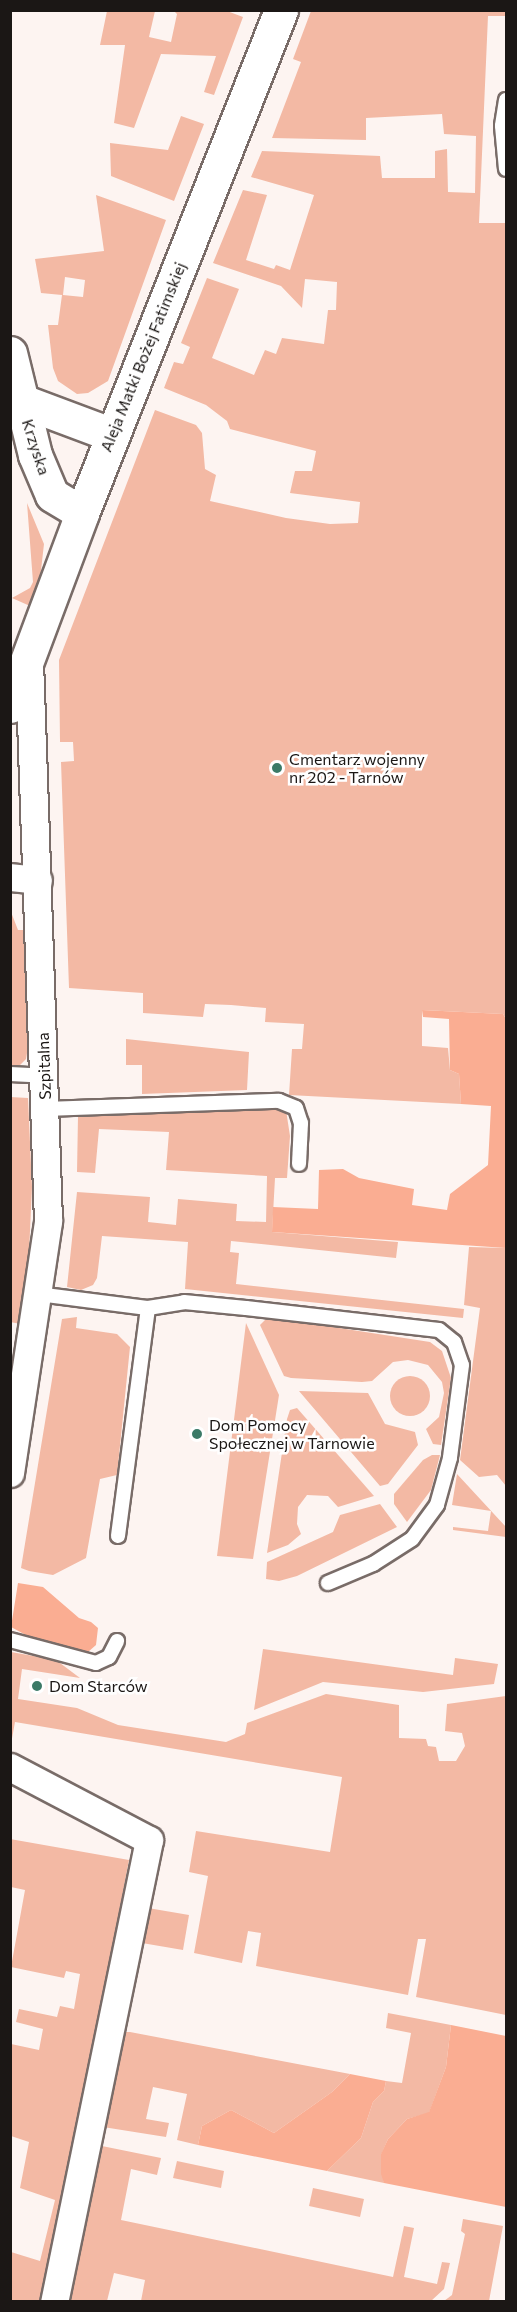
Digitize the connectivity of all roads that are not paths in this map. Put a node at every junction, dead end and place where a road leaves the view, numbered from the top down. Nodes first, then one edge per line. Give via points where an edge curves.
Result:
1 (281, 10) edge
2 (507, 100) edge
3 (507, 169) edge
4 (10, 353) edge
5 (22, 401) junction
6 (113, 435) junction
7 (81, 513) junction
8 (28, 657) junction
9 (11, 700) edge
10 (10, 877) edge
11 (38, 880) junction
12 (10, 1074) edge
13 (44, 1076) junction
14 (45, 1109) junction
15 (299, 1164) dead end
16 (38, 1294) junction
17 (148, 1308) junction
18 (20, 1355) edge
19 (10, 1473) edge
20 (118, 1536) dead end
21 (328, 1583) dead end
22 (10, 1640) edge
23 (117, 1641) dead end
24 (11, 1767) edge
25 (54, 2301) edge

1 - 6 street, Aleja Matki Bożej Fatimskiej
2 - 3 lane via 502,126
4 - 5 street, Krzyska
5 - 6 street, Krzyska
5 - 7 street, Krzyska via 35,455 52,495
6 - 7 street, Aleja Matki Bożej Fatimskiej
7 - 8 street, Aleja Matki Bożej Fatimskiej
8 - 9 street, Aleja Matki Bożej Fatimskiej
8 - 11 street, Szpitalna
10 - 11 street
11 - 13 street, Szpitalna
12 - 13 lane
13 - 14 street, Szpitalna
14 - 15 lane via 279,1101 296,1108 301,1123
14 - 16 street, Szpitalna via 48,1221
16 - 17 lane
16 - 18 street, Szpitalna
17 - 20 lane
17 - 21 lane via 184,1302 280,1312 439,1330 454,1342 462,1365 450,1458 437,1505 412,1539 373,1564
18 - 19 street, Szpitalna
22 - 23 lane via 96,1663 109,1657
24 - 25 street via 149,1840

